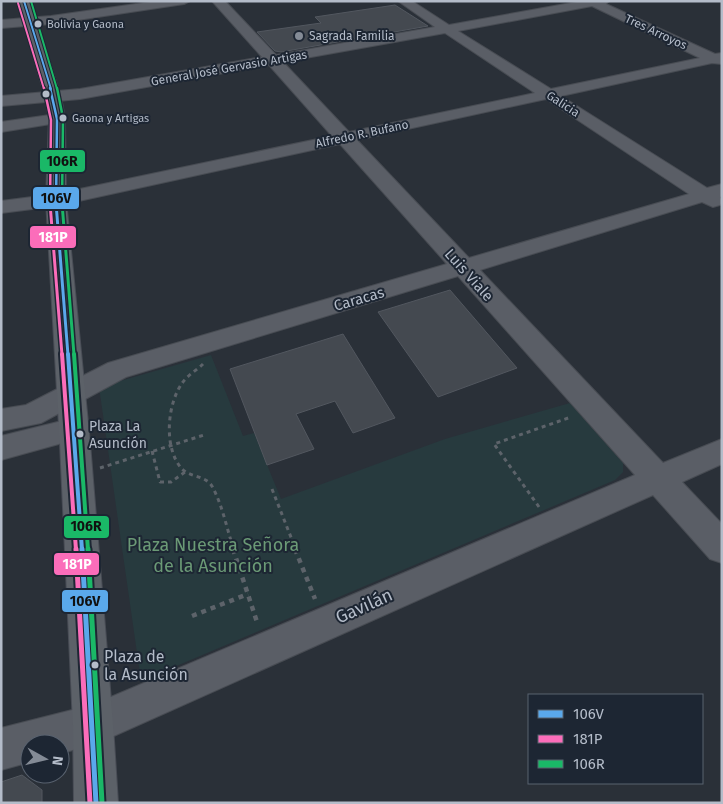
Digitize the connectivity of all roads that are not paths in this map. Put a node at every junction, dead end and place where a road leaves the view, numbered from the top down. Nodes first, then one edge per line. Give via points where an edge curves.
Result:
1 (24, 1) edge
2 (184, 1) edge
3 (218, 1) edge
4 (404, 1) edge
5 (596, 2) edge
6 (505, 6) dead end
7 (523, 15) junction
8 (29, 22) junction
9 (1, 24) edge
10 (447, 28) junction
11 (719, 59) edge
12 (272, 60) junction
13 (547, 94) junction
14 (1, 101) edge
15 (55, 108) junction
16 (1, 127) edge
17 (344, 138) junction
18 (712, 192) edge
19 (56, 200) junction
20 (1, 207) edge
21 (722, 207) edge
22 (462, 268) junction
23 (71, 396) junction
24 (1, 420) edge
25 (74, 429) junction
26 (1, 448) edge
27 (722, 451) edge
28 (657, 479) junction
29 (722, 548) edge
30 (93, 725) junction
31 (1, 749) edge
32 (96, 803) edge

1 - 8 main road
2 - 8 street
3 - 12 street, Luis Viale
4 - 10 street, Galicia
5 - 7 street, General José Gervasio Artigas
5 - 11 street, Tres Arroyos
6 - 7 street
7 - 10 street, General José Gervasio Artigas
8 - 9 street
8 - 15 main road
10 - 12 street, General José Gervasio Artigas
10 - 13 street, Galicia
11 - 13 street, Alfredo R. Bufano
12 - 15 street, General José Gervasio Artigas via 80,94
12 - 17 street, Luis Viale
13 - 17 street, Alfredo R. Bufano
13 - 18 street, Galicia
14 - 15 street, General José Gervasio Artigas
15 - 16 street
15 - 19 main road
17 - 19 street, Alfredo R. Bufano
17 - 22 street, Luis Viale
18 - 21 street, Galicia
18 - 22 street, Caracas
19 - 20 street, Alfredo R. Bufano
19 - 23 main road
22 - 23 street, Caracas via 117,370
22 - 28 street, Luis Viale
23 - 24 street, Caracas via 32,414
23 - 25 main road
25 - 26 street
25 - 30 main road
27 - 28 street, Gavilán
28 - 29 street, Luis Viale
28 - 30 street, Gavilán
30 - 31 street, Gavilán
30 - 32 main road

